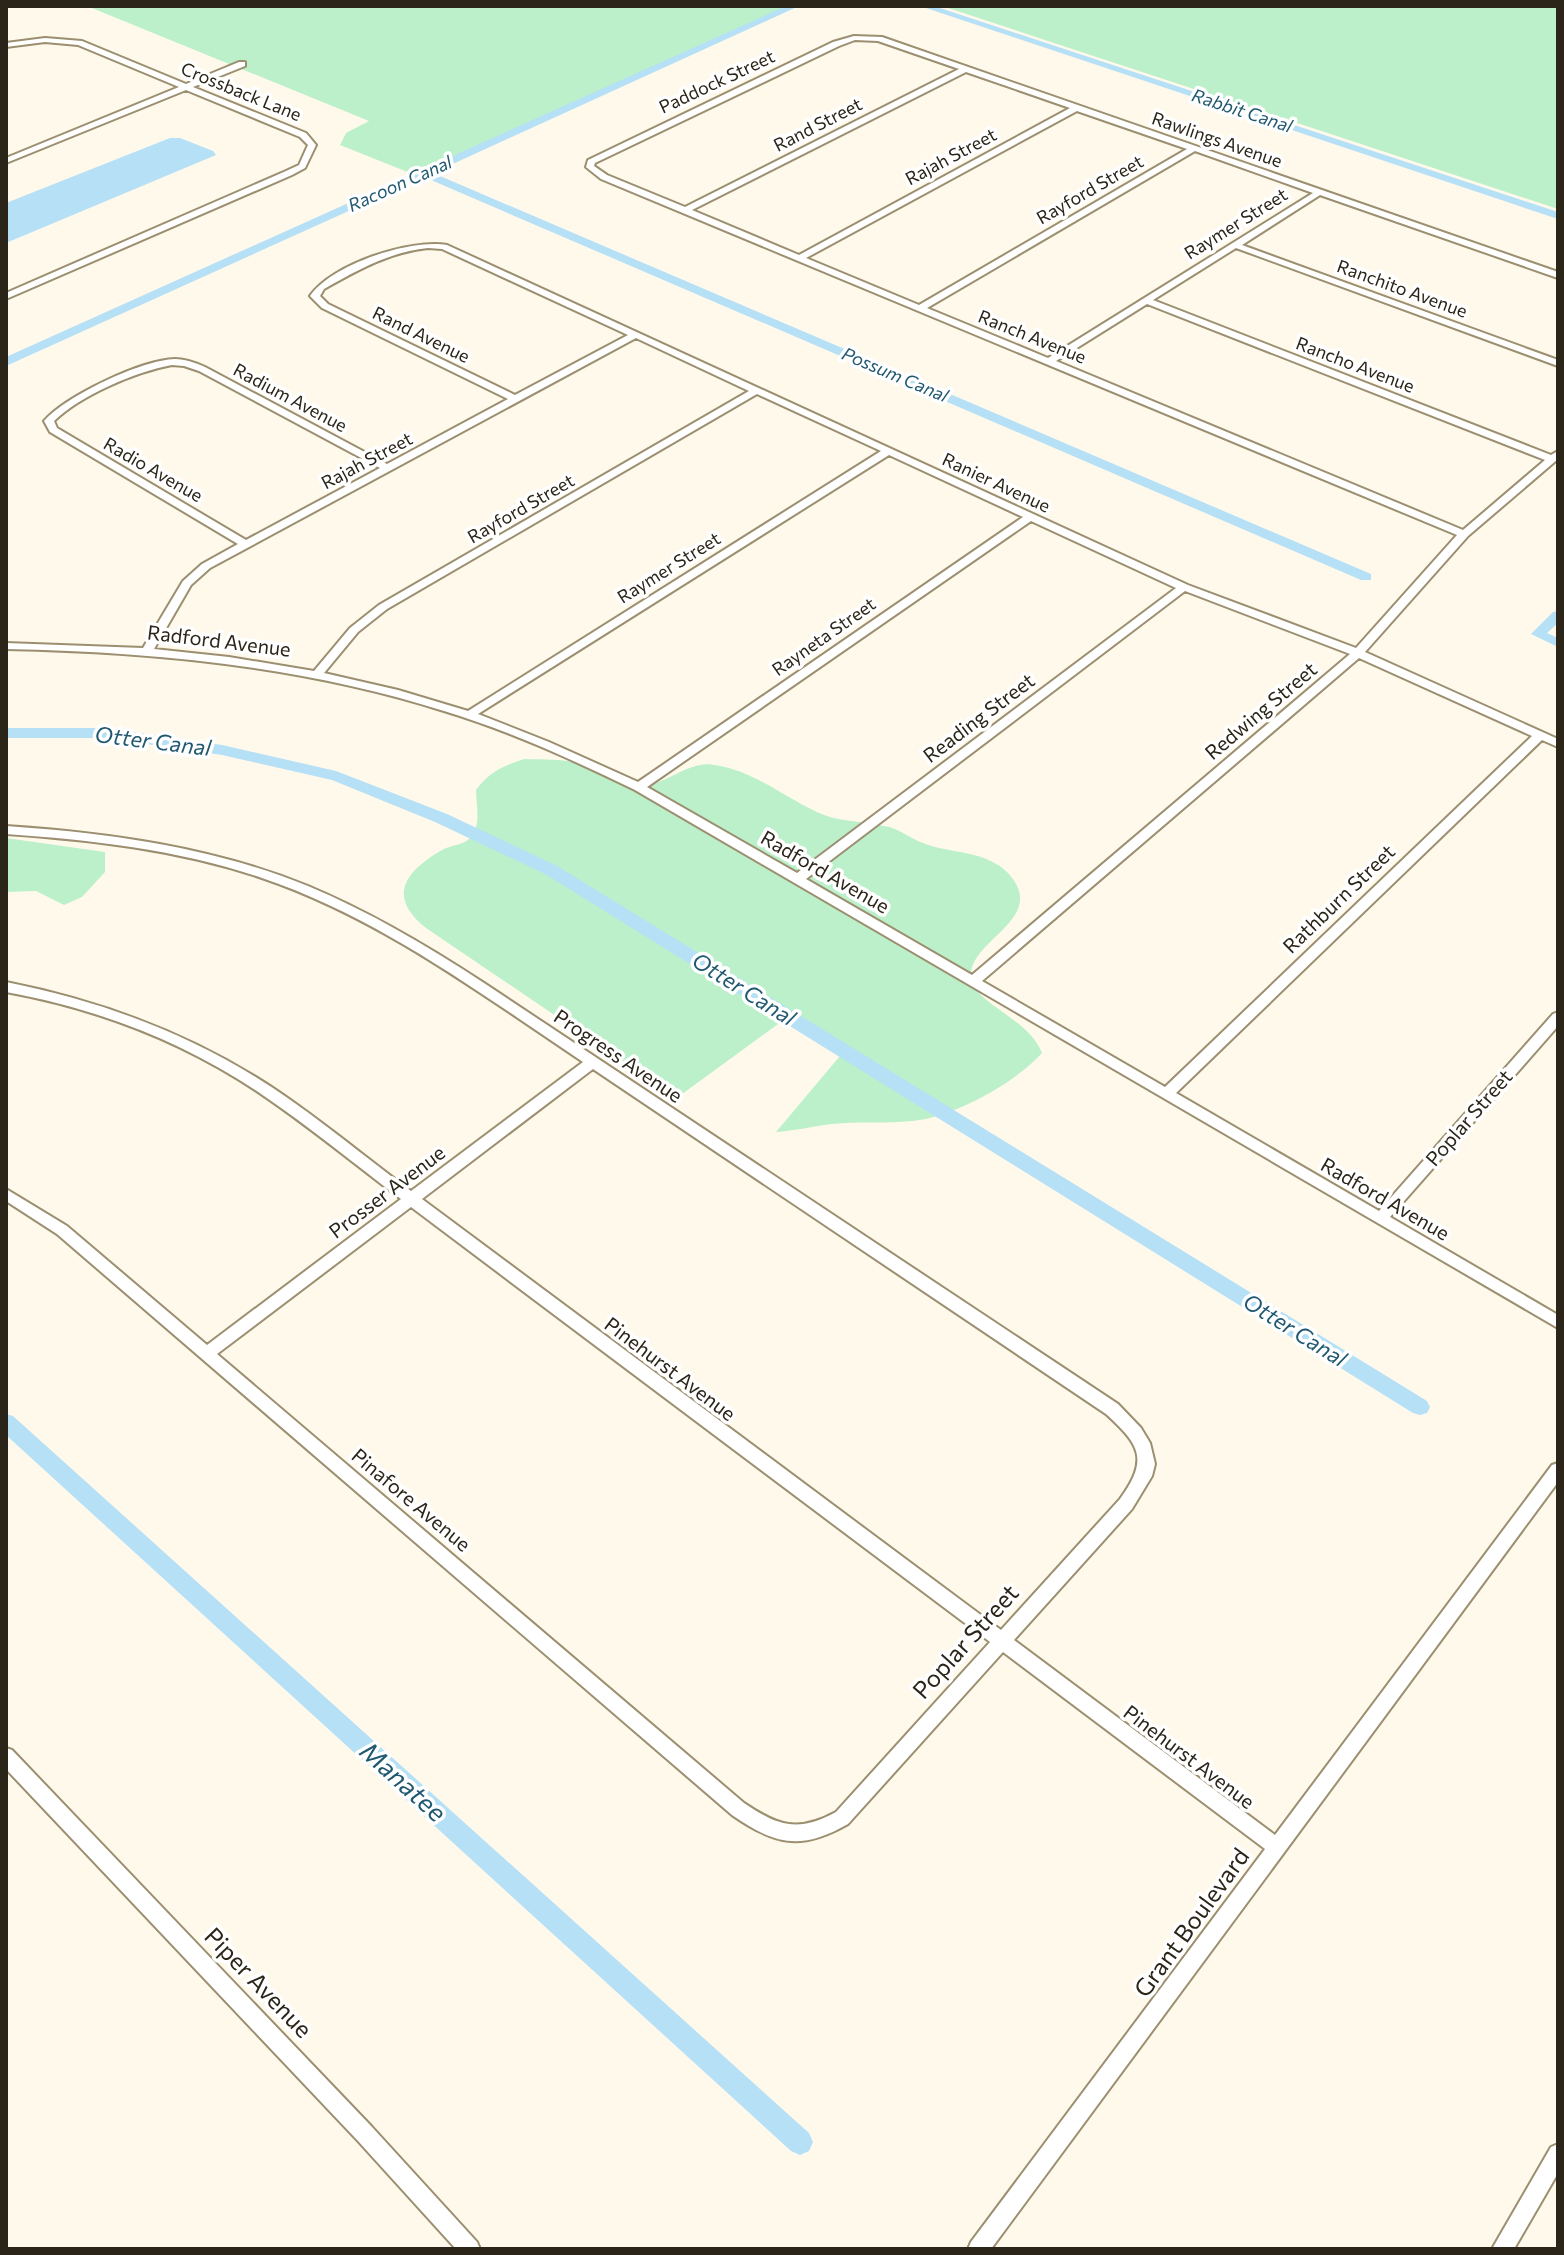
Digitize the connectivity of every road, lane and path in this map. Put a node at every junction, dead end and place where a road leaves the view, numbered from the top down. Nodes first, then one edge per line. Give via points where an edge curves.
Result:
1 (865, 37) joint
2 (6, 45) edge
3 (242, 64) dead end
4 (965, 69) junction
5 (186, 87) junction
6 (1076, 108) junction
7 (1193, 149) junction
8 (6, 161) edge
9 (590, 167) joint
10 (1318, 193) junction
11 (686, 210) junction
12 (1235, 245) junction
13 (799, 258) junction
14 (1558, 275) edge
15 (6, 296) edge
16 (315, 296) joint
17 (1147, 301) junction
18 (920, 308) junction
19 (635, 335) junction
20 (1050, 361) junction
21 (1558, 363) edge
22 (756, 391) junction
23 (515, 399) junction
24 (49, 421) joint
25 (887, 452) junction
26 (1555, 457) edge
27 (387, 468) junction
28 (1030, 517) junction
29 (1464, 534) junction
30 (245, 544) junction
31 (1184, 587) junction
32 (6, 646) edge
33 (147, 651) junction
34 (1358, 653) junction
35 (317, 674) junction
36 (469, 715) junction
37 (1540, 735) junction
38 (1558, 743) edge
39 (639, 787) junction
40 (6, 830) edge
41 (798, 879) junction
42 (974, 981) junction
43 (6, 987) edge
44 (1558, 1017) edge
45 (591, 1063) junction
46 (1166, 1094) junction
47 (6, 1194) edge
48 (411, 1200) junction
49 (1381, 1218) junction
50 (1558, 1322) edge
51 (207, 1353) junction
52 (1147, 1449) joint
53 (1558, 1470) edge
54 (1002, 1642) junction
55 (6, 1756) edge
56 (788, 1835) joint
57 (1277, 1847) junction
58 (1558, 2154) edge
59 (462, 2246) edge
60 (978, 2249) edge
61 (1502, 2249) edge

1 - 4 street, Rawlings Avenue
1 - 9 street, Paddock Street via 836,44 672,121 597,157
2 - 5 street, Crossback Lane via 79,43
3 - 5 street
4 - 6 street, Rawlings Avenue
4 - 11 street, Rand Street
5 - 8 street
5 - 15 street, Crossback Lane via 303,135 312,145 311,153 289,173
6 - 7 street, Rawlings Avenue
6 - 13 street, Rajah Street
7 - 10 street, Rawlings Avenue
7 - 18 street, Rayford Street
9 - 11 street, Ranch Avenue
10 - 12 street, Raymer Street
10 - 14 street, Rawlings Avenue
11 - 13 street, Ranch Avenue
12 - 17 street, Raymer Street
12 - 21 street, Ranchito Avenue
13 - 18 street, Ranch Avenue
16 - 19 street, Ranier Avenue via 321,287 399,249 425,244 444,247
16 - 23 street, Rand Avenue via 325,306
17 - 20 street, Raymer Street
17 - 26 street, Rancho Avenue
18 - 20 street, Ranch Avenue
19 - 22 street, Ranier Avenue
19 - 23 street, Rajah Street
20 - 29 street, Ranch Avenue
22 - 25 street, Ranier Avenue
22 - 35 street, Rayford Street via 383,607 354,630
23 - 27 street, Rajah Street
24 - 27 street, Radium Avenue via 55,412 147,368 176,362 202,369
24 - 30 street, Radio Avenue via 53,430
25 - 28 street, Ranier Avenue
25 - 36 street, Raymer Street
26 - 29 street, Redwing Street
27 - 30 street, Rajah Street
28 - 31 street, Ranier Avenue
28 - 39 street, Rayneta Street
29 - 34 street, Redwing Street
30 - 33 street, Rajah Street via 196,574
31 - 34 street, Ranier Avenue
31 - 41 street, Reading Street
32 - 33 street, Radford Avenue
33 - 35 street, Radford Avenue
34 - 37 street, Ranier Avenue
34 - 42 street, Redwing Street
35 - 36 street, Radford Avenue
36 - 39 street, Radford Avenue
37 - 38 street, Ranier Avenue
37 - 46 street, Rathburn Street
39 - 41 street, Radford Avenue
40 - 45 street, Progress Avenue via 128,842 301,888 421,948
41 - 42 street, Radford Avenue
42 - 46 street, Radford Avenue
43 - 48 street, Pinehurst Avenue via 92,1006 187,1042 270,1093
44 - 49 street, Poplar Street
45 - 48 street, Prosser Avenue
45 - 52 street, Progress Avenue via 1112,1409
46 - 49 street, Radford Avenue
47 - 51 street, Pinafore Avenue via 62,1230
48 - 51 street, Prosser Avenue
48 - 54 street, Pinehurst Avenue
49 - 50 street, Radford Avenue
51 - 56 street, Pinafore Avenue via 738,1809 760,1826
52 - 54 street, Poplar Street via 1148,1471 1138,1489
53 - 57 street, Grant Boulevard
54 - 56 street, Poplar Street via 842,1818 820,1832
54 - 57 street, Pinehurst Avenue
55 - 59 street, Piper Avenue via 354,2123
57 - 60 street, Grant Boulevard
58 - 61 street

